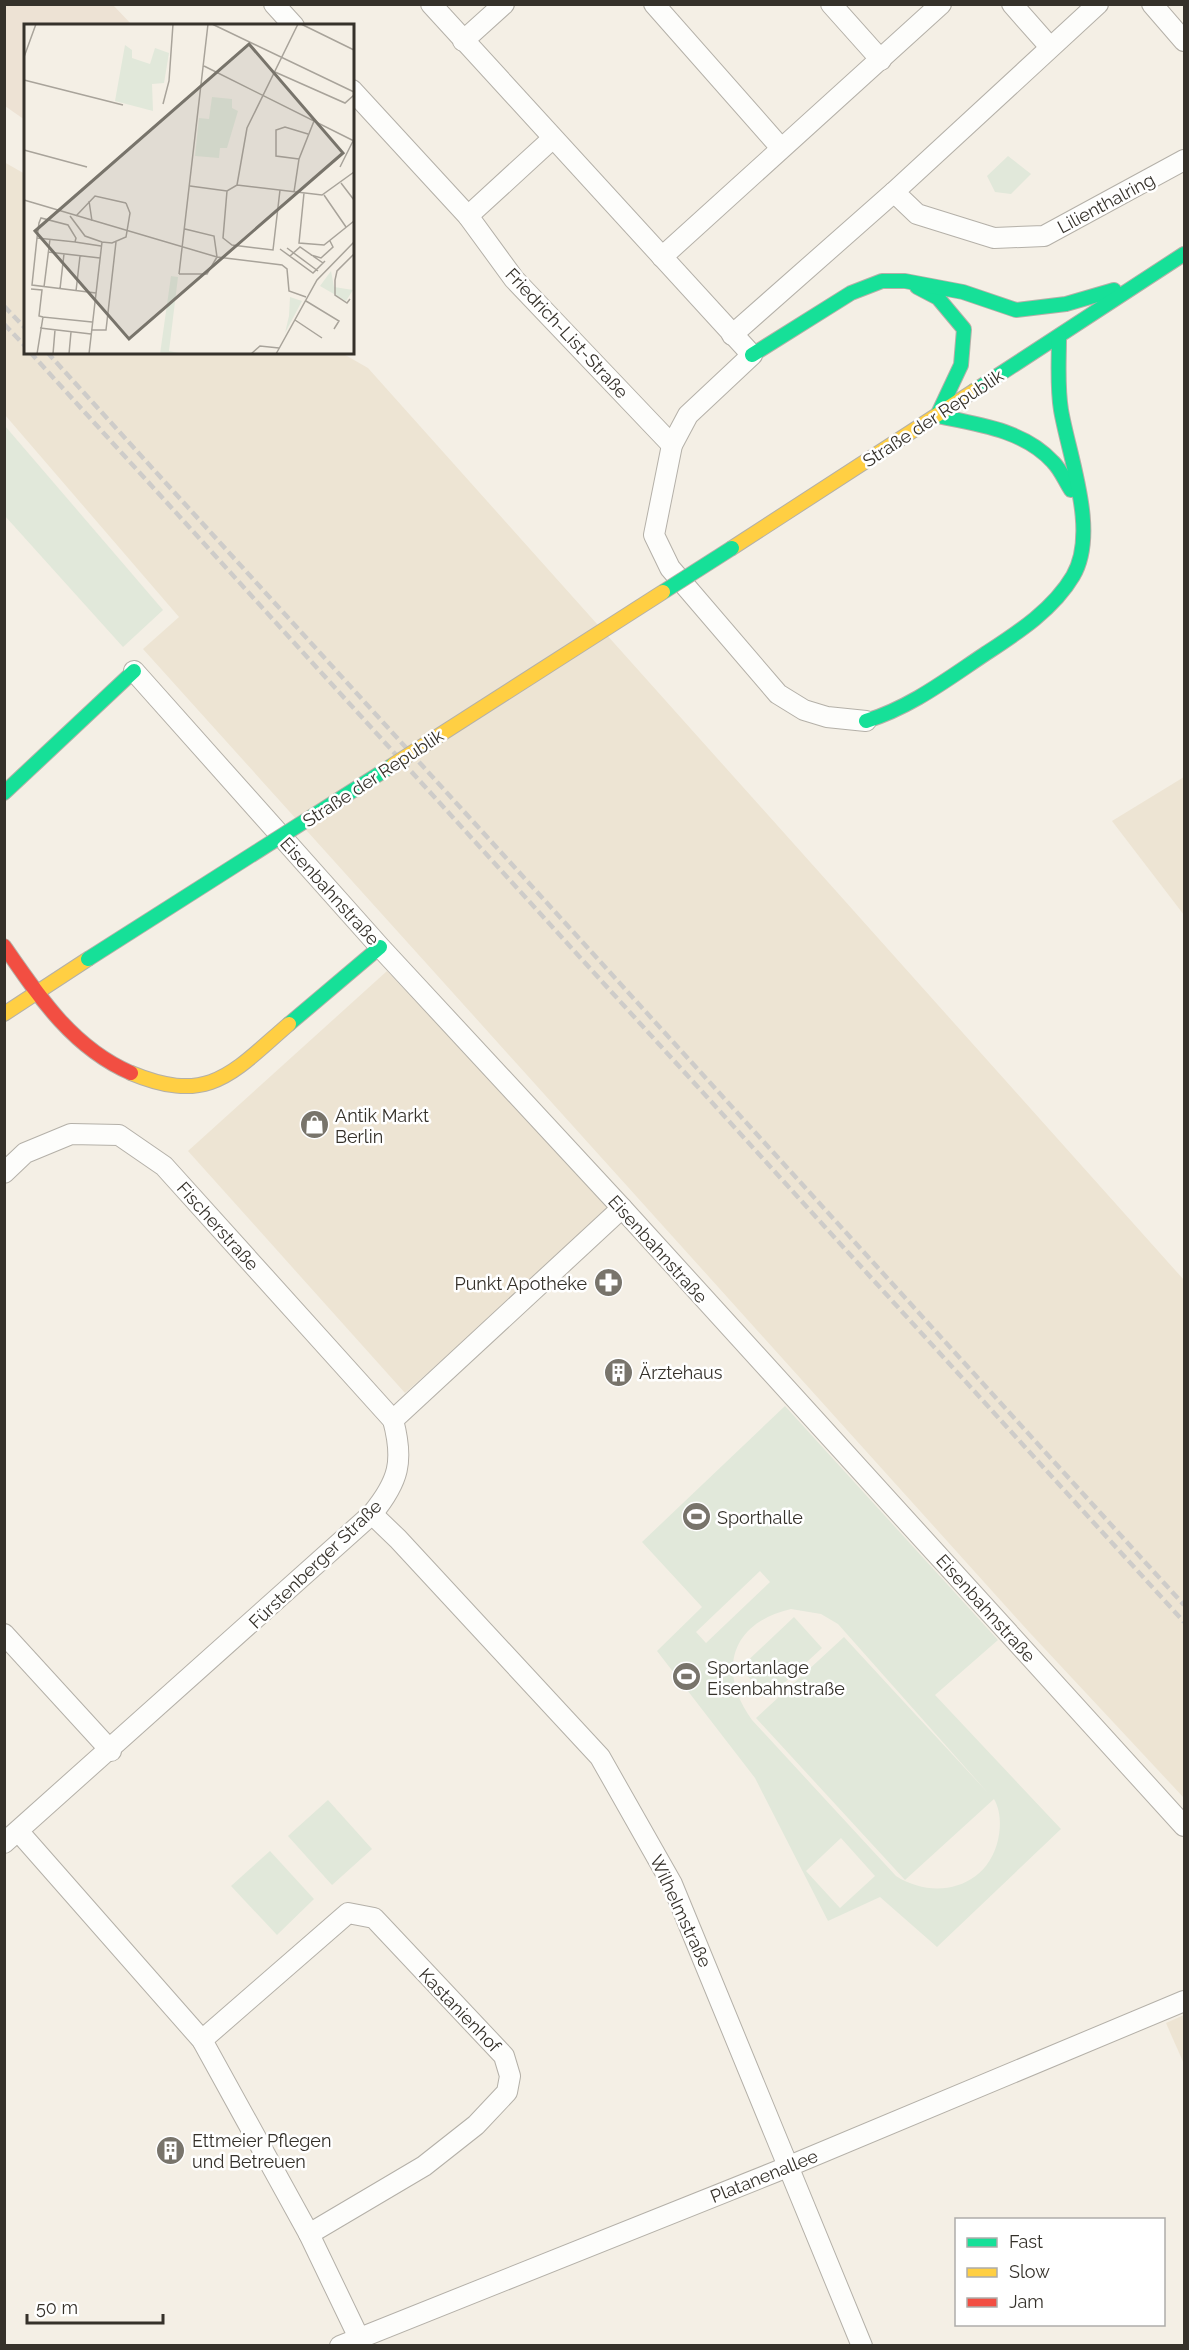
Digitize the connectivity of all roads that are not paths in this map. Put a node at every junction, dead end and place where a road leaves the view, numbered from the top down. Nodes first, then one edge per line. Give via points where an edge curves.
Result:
1 (274, 4) edge
2 (431, 4) edge
3 (504, 4) edge
4 (654, 4) edge
5 (831, 4) edge
6 (941, 4) edge
7 (1012, 4) edge
8 (1098, 4) edge
9 (1152, 4) edge
10 (292, 24) edge
11 (463, 41) junction
12 (1185, 41) edge
13 (1050, 47) junction
14 (881, 60) junction
15 (354, 92) edge
16 (552, 139) junction
17 (782, 148) junction
18 (1185, 160) edge
19 (894, 192) junction
20 (468, 216) junction
21 (1185, 254) edge
22 (662, 257) junction
23 (905, 281) junction
24 (1139, 283) junction
25 (732, 335) junction
26 (1059, 337) junction
27 (752, 356) junction
28 (937, 416) junction
29 (672, 446) junction
30 (1078, 501) junction
31 (134, 671) joint
32 (866, 721) joint
33 (4, 793) edge
34 (4, 946) edge
35 (380, 947) junction
36 (35, 992) junction
37 (4, 1014) edge
38 (4, 1173) edge
39 (622, 1208) junction
40 (393, 1420) junction
41 (372, 1514) junction
42 (4, 1634) edge
43 (111, 1751) junction
44 (1185, 1826) edge
45 (12, 1838) edge
46 (1185, 2001) edge
47 (202, 2040) junction
48 (790, 2166) junction
49 (309, 2234) junction
50 (359, 2338) junction
51 (340, 2346) edge
52 (862, 2346) edge

1 - 10 street
2 - 11 street
3 - 11 street
4 - 17 street
5 - 14 street
6 - 14 street
7 - 13 street
8 - 13 street
9 - 12 street
11 - 16 street
13 - 19 street
14 - 17 street
15 - 20 street, Friedrich-List-Straße
16 - 20 street
16 - 22 street
17 - 22 street
18 - 19 street, Lilienthalring via 1044,236 994,238 917,214
19 - 25 street
20 - 29 street, Friedrich-List-Straße via 513,279
21 - 24 main road, Straße der Republik
22 - 25 street
23 - 24 main road via 963,292 1016,310 1066,304
23 - 27 main road via 882,281 851,292
23 - 28 main road via 938,298 964,329 961,365
24 - 26 main road, Straße der Republik
25 - 27 street
26 - 28 main road, Straße der Republik
26 - 30 main road via 1061,407
27 - 29 street via 688,415
28 - 30 main road via 992,428 1027,443 1053,461
28 - 36 main road, Straße der Republik, bridge
29 - 32 street via 654,535 670,568 778,694 827,717
30 - 32 main road via 1084,526 1079,563 1060,593 1028,626 912,704
31 - 33 main road
31 - 35 street, Eisenbahnstraße
34 - 36 main road
35 - 36 main road via 247,1060 217,1081 182,1089 150,1081 99,1055 76,1039
35 - 39 street, Eisenbahnstraße
36 - 37 main road, Straße der Republik
38 - 40 street, Fischerstraße via 25,1153 71,1134 119,1135 164,1166
39 - 40 street
39 - 44 street, Eisenbahnstraße
40 - 41 street, Fürstenberger Straße via 400,1447 395,1477
41 - 43 street, Fürstenberger Straße
41 - 48 street, Wilhelmstraße via 600,1757 672,1884
42 - 43 street
43 - 45 street, Fürstenberger Straße
45 - 47 street
46 - 48 street, Platanenallee
47 - 49 street
47 - 49 street, Kastanienhof via 348,1913 374,1918 504,2056 510,2076 507,2092 476,2125 424,2166
48 - 50 street, Platanenallee
48 - 52 street, Wilhelmstraße
49 - 50 street
50 - 51 street, Platanenallee

